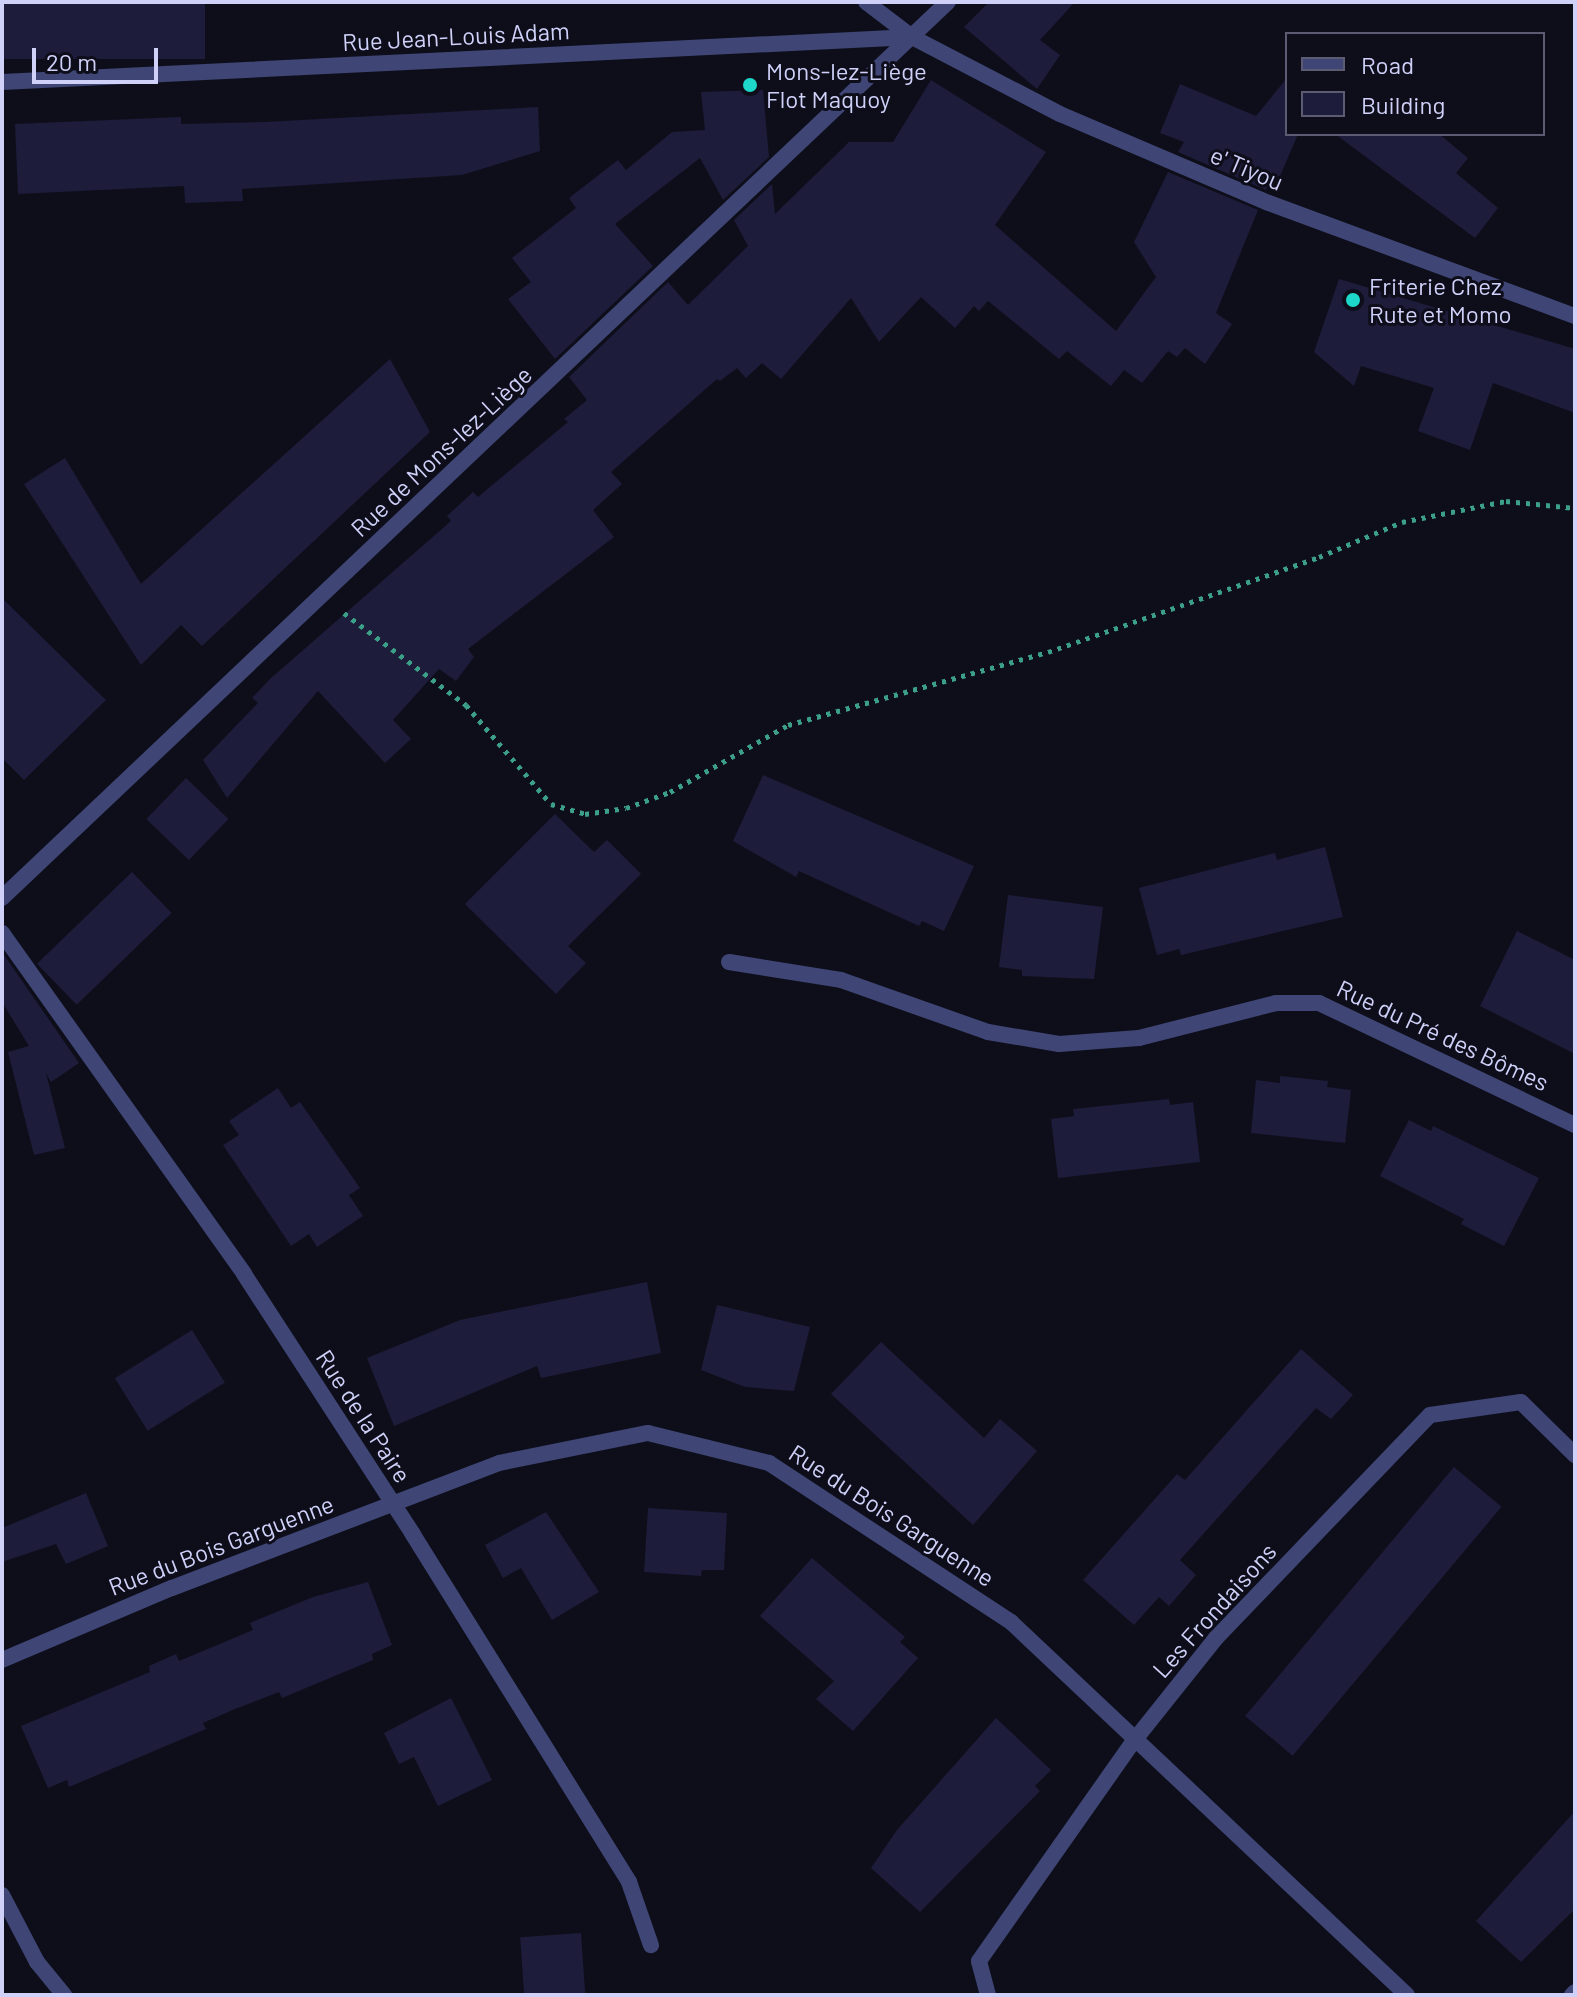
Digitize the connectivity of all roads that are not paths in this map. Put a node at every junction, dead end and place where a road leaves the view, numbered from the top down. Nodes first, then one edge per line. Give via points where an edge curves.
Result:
1 (866, 2) edge
2 (948, 2) edge
3 (912, 37) junction
4 (2, 82) edge
5 (1575, 316) edge
6 (2, 898) edge
7 (2, 933) edge
8 (729, 962) dead end
9 (1575, 1125) edge
10 (1575, 1455) edge
11 (393, 1504) junction
12 (2, 1660) edge
13 (1133, 1742) junction
14 (2, 1895) edge
15 (651, 1945) dead end
16 (64, 1995) edge
17 (988, 1995) edge
18 (1407, 1995) edge

1 - 3 street, e' Tiyou
2 - 3 street, Rue de Mons-lez-Liège
3 - 4 street, Rue Jean-Louis Adam
3 - 5 street, e' Tiyou via 1060,114 1269,203
3 - 6 street, Rue de Mons-lez-Liège
7 - 11 street, Rue de la Paire via 244,1274
8 - 9 street, Rue du Pré des Bômes via 875,989 957,1023 1059,1044 1139,1038 1276,1003 1319,1003
10 - 13 street, Les Frondaisons via 1521,1402 1430,1415 1216,1638
11 - 12 street, Rue du Bois Garguenne
11 - 13 street, Rue du Bois Garguenne via 499,1463 648,1433 769,1463 1011,1622
11 - 15 street, Rue de la Paire via 629,1882
13 - 17 street, Les Frondaisons via 979,1961
13 - 18 street, Rue du Bois Garguenne
14 - 16 street via 37,1962

